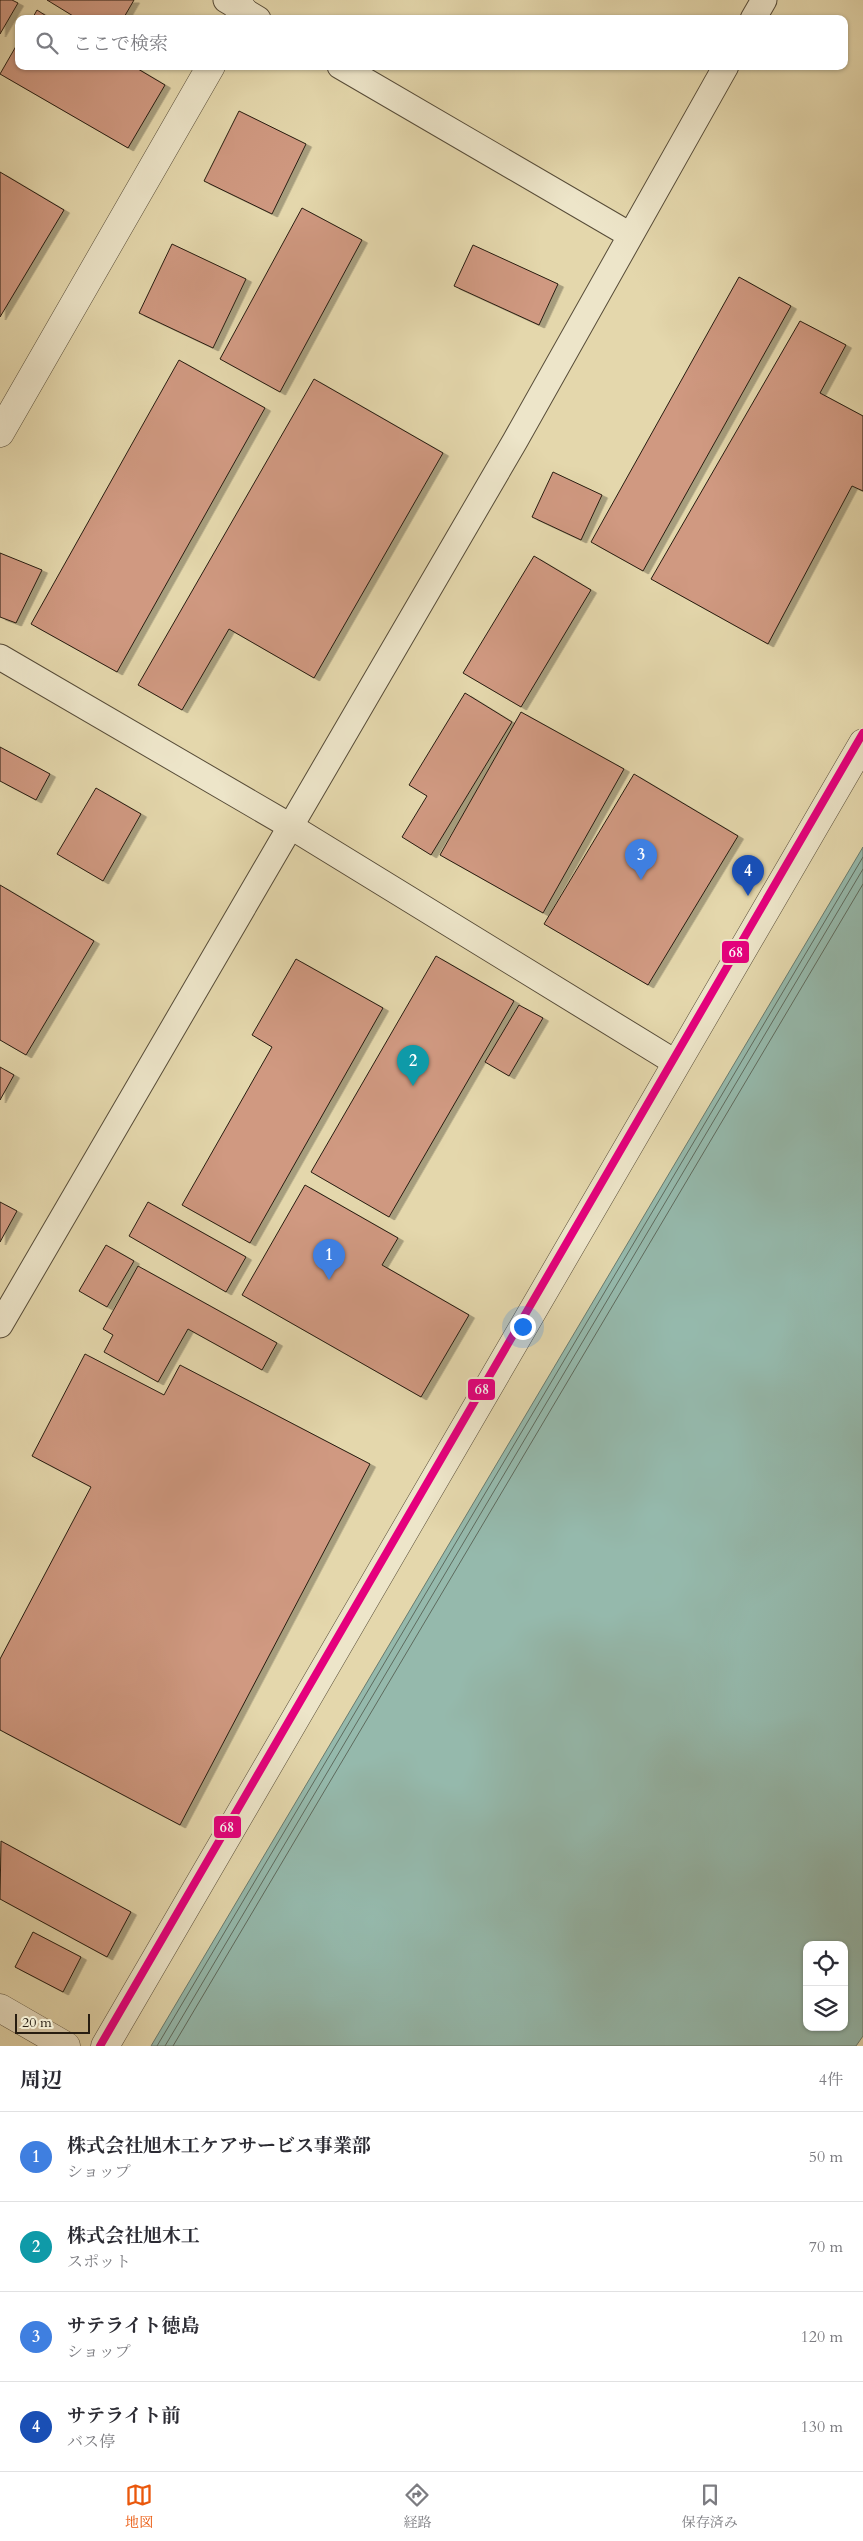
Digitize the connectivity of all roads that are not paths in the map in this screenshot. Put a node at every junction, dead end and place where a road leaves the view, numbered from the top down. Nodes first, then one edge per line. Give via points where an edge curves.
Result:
1 (764, 0) edge
2 (755, 15) edge
3 (209, 70) edge
4 (347, 70) edge
5 (724, 70) edge
6 (630, 235) junction
7 (0, 433) edge
8 (0, 657) edge
9 (863, 733) edge
10 (863, 743) edge
11 (290, 826) junction
12 (673, 1061) junction
13 (0, 1325) edge
14 (0, 2008) edge
15 (66, 2046) edge
16 (100, 2046) edge
17 (105, 2046) edge

1 - 2 street
3 - 7 street
4 - 6 street
5 - 6 street
6 - 11 street via 515,441
8 - 11 street
9 - 12 street
10 - 17 street
11 - 12 street
11 - 13 street
12 - 16 street
14 - 15 street

